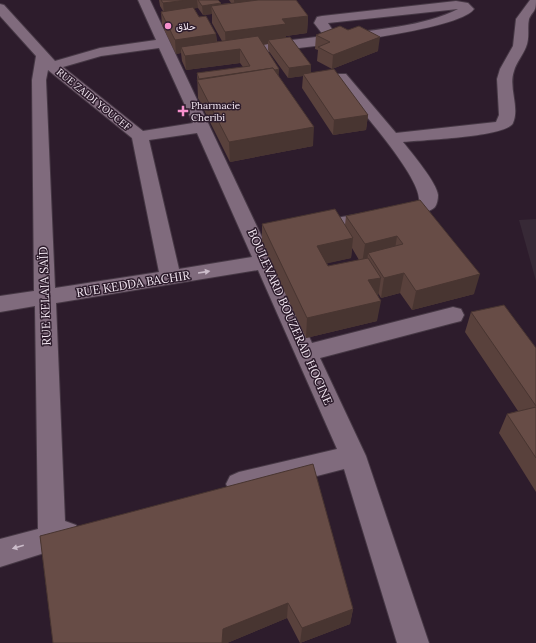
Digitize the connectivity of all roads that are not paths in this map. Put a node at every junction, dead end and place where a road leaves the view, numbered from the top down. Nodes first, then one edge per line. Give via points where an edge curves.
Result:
1 (144, 0) edge
2 (536, 1) edge
3 (0, 8) edge
4 (332, 38) junction
5 (174, 53) junction
6 (225, 53) edge
7 (48, 60) junction
8 (341, 77) edge
9 (202, 127) junction
10 (140, 136) junction
11 (392, 138) junction
12 (300, 229) edge
13 (265, 262) junction
14 (170, 278) junction
15 (44, 298) junction
16 (0, 304) edge
17 (453, 315) dead end
18 (306, 353) junction
19 (353, 456) junction
20 (213, 492) edge
21 (90, 527) edge
22 (52, 538) junction
23 (0, 552) edge
24 (413, 643) edge

1 - 5 street, BOULEVARD BOUZERAD HOCINE
2 - 11 street via 523,19 520,46 504,79 507,115 501,126
3 - 7 street, RUE ZAIDI YOUCEF
4 - 4 street via 321,23 322,20 456,5 468,9 461,14 420,26
4 - 6 street
5 - 7 street via 100,52
5 - 9 street, BOULEVARD BOUZERAD HOCINE
7 - 10 street, RUE ZAIDI YOUCEF
7 - 15 street, RUE KELAIA SAÏD via 39,80
8 - 11 street
9 - 10 street
9 - 13 street, BOULEVARD BOUZERAD HOCINE via 261,235
10 - 14 street, RUE ZAIDI YOUCEF
11 - 12 street via 426,188 429,194 428,203 410,211
14 -> 13 street, RUE KEDDA BACHIR
13 - 18 street, BOULEVARD BOUZERAD HOCINE
14 - 15 street, RUE KEDDA BACHIR
15 - 16 street, RUE KEDDA BACHIR
15 - 22 street, RUE KELAIA SAÏD
17 - 18 street
18 - 19 street, BOULEVARD BOUZERAD HOCINE
19 - 20 street
19 - 24 street, BOULEVARD BOUZERAD HOCINE
21 - 22 street
22 -> 23 street

